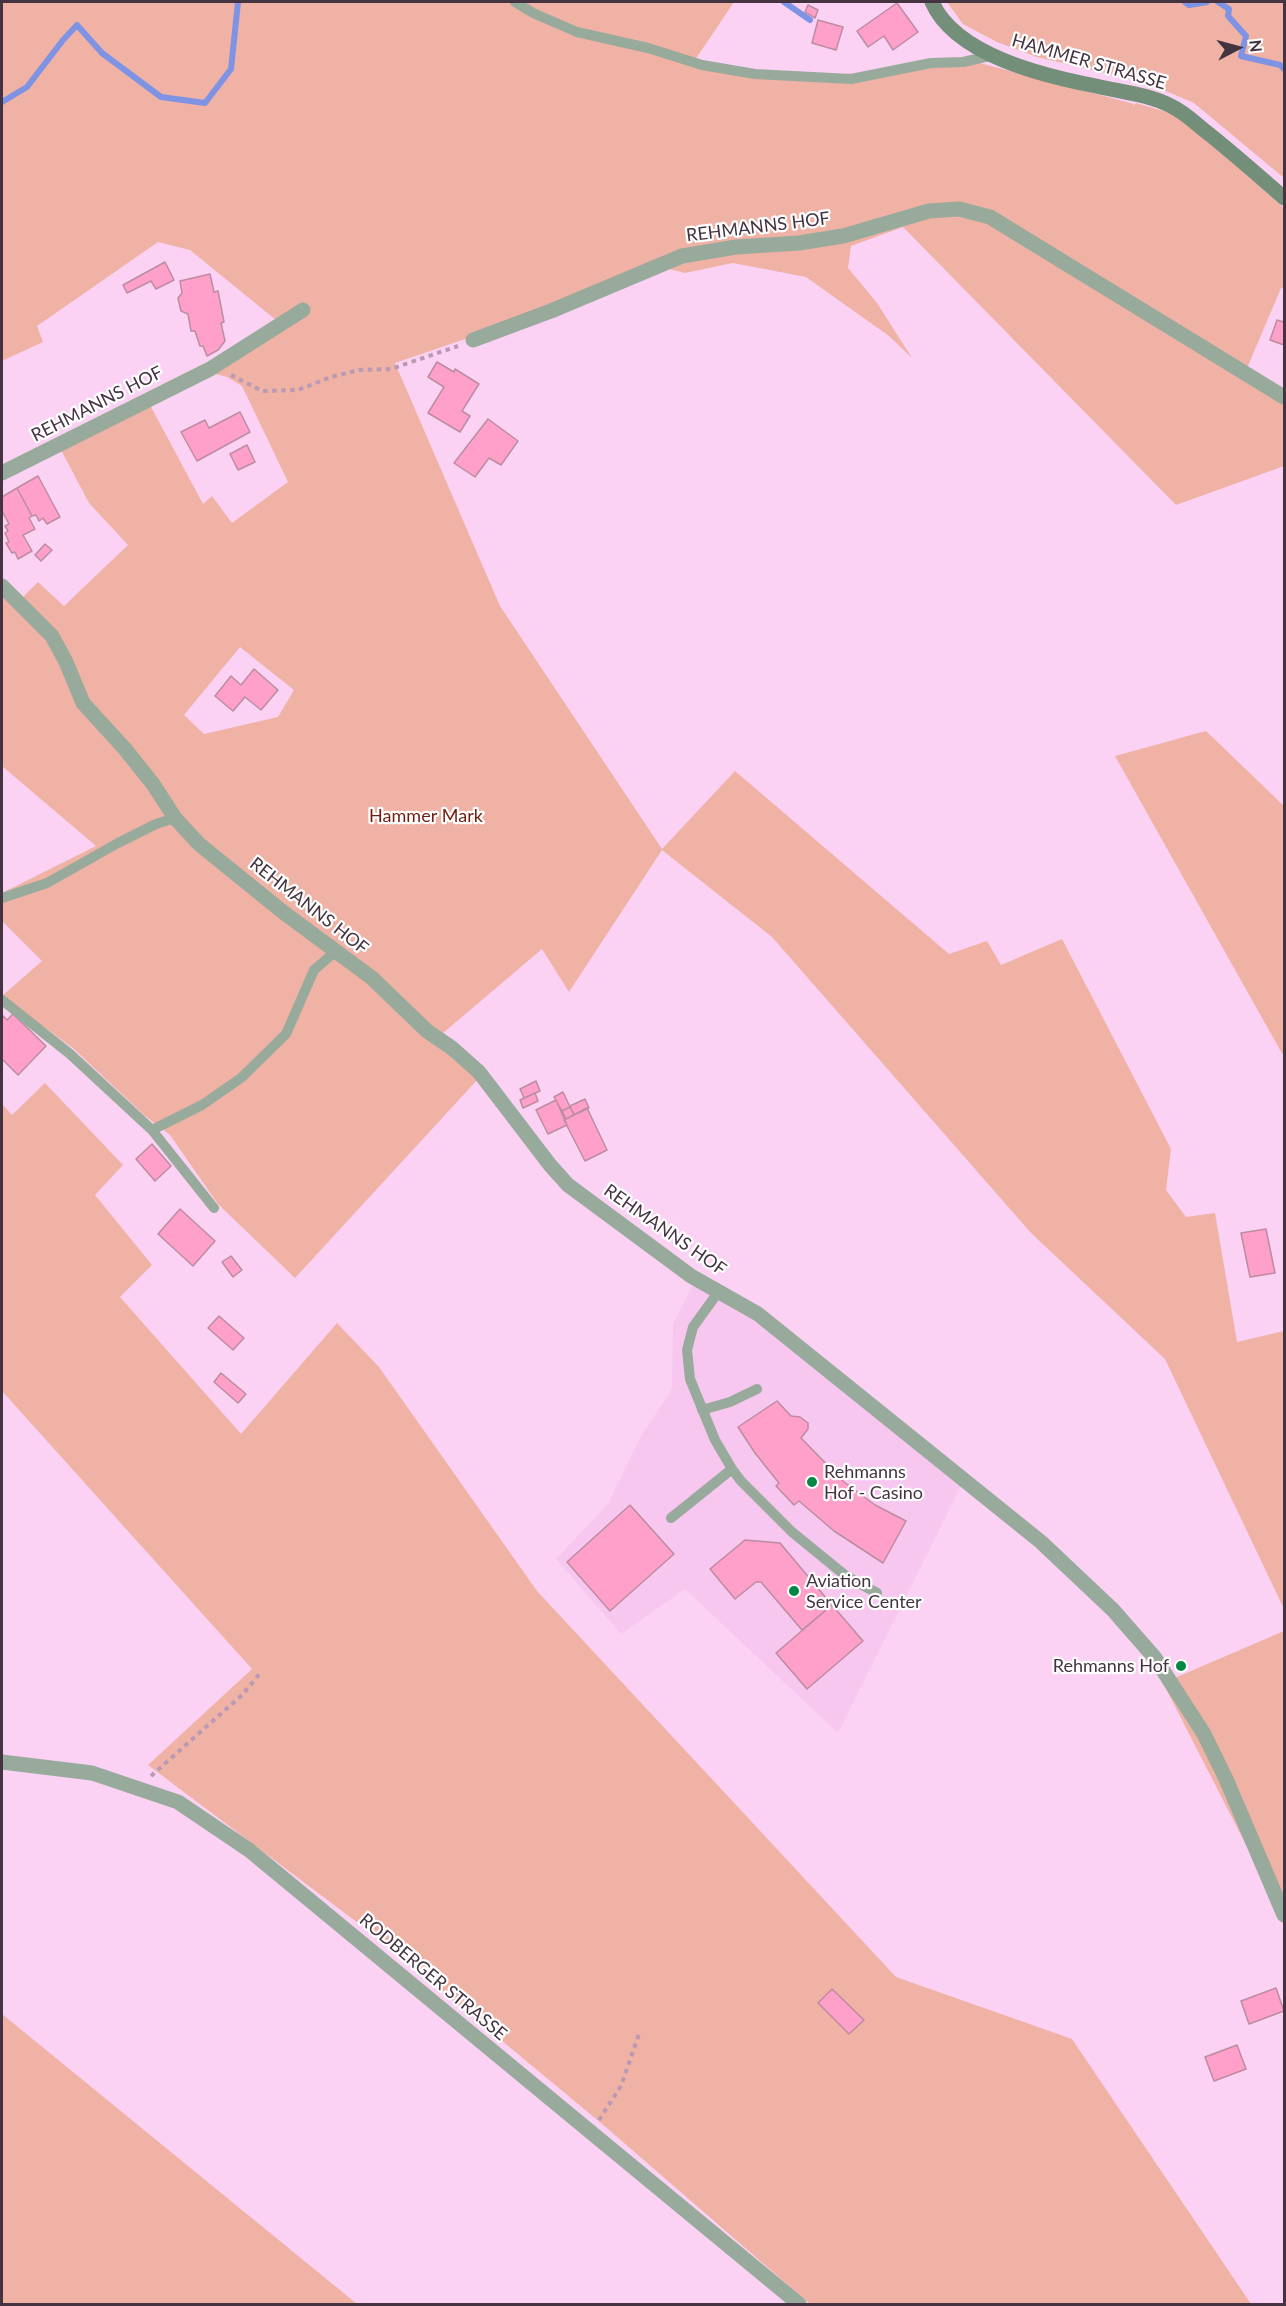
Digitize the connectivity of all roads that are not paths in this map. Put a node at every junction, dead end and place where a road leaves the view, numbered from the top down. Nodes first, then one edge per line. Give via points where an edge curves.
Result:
1 (515, 2) edge
2 (932, 2) edge
3 (994, 55) junction
4 (1284, 198) edge
5 (303, 310) dead end
6 (473, 340) road end
7 (1284, 397) edge
8 (2, 473) edge
9 (2, 586) edge
10 (175, 818) junction
11 (2, 898) edge
12 (336, 951) junction
13 (2, 1000) edge
14 (152, 1130) junction
15 (214, 1208) dead end
16 (719, 1292) junction
17 (757, 1389) dead end
18 (702, 1410) junction
19 (732, 1469) junction
20 (671, 1518) dead end
21 (877, 1593) dead end
22 (2, 1762) edge
23 (1284, 1915) edge
24 (799, 2304) edge

1 - 3 lane, HAMMER STRASSE via 577,32 702,65 755,74 851,79
2 - 3 main road, HAMMER STRASSE via 945,24
3 - 4 main road, HAMMER STRASSE via 1019,66 1172,106
5 - 8 street, REHMANNS HOF via 210,369
6 - 7 street, REHMANNS HOF via 682,256 843,236 929,211 959,209 990,217
9 - 10 street, REHMANNS HOF via 52,636 83,703 153,784
10 - 11 lane via 118,843 47,883
10 - 12 street, REHMANNS HOF via 206,850
12 - 14 lane via 314,970 286,1034 241,1078 202,1105
12 - 16 street, REHMANNS HOF via 479,1072 568,1185 691,1276
13 - 14 lane via 70,1054
14 - 15 lane
16 - 18 lane via 693,1327 687,1350 690,1379
16 - 23 street, REHMANNS HOF via 758,1314 964,1478 1041,1542 1113,1610 1155,1658 1204,1734
17 - 18 lane
18 - 19 lane
19 - 20 lane
19 - 21 lane via 792,1532 846,1576
22 - 24 street, RODBERGER STRASSE via 92,1773 178,1802 249,1850

